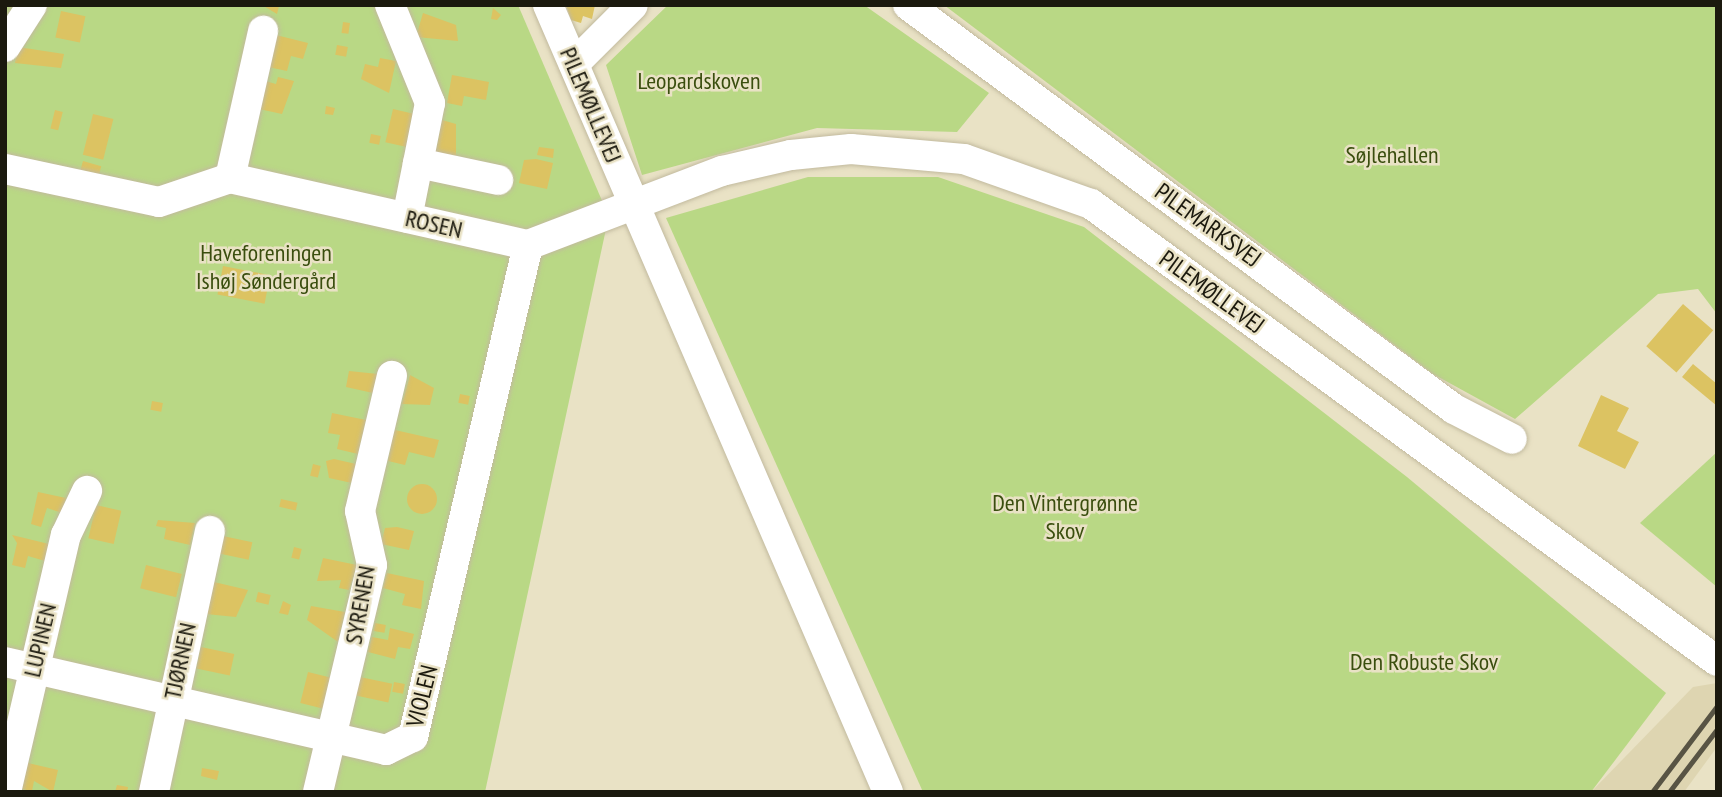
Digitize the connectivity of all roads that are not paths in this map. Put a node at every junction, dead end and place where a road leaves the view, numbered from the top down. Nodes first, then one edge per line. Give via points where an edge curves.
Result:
1 (32, 5) edge
2 (390, 5) edge
3 (548, 5) edge
4 (633, 5) edge
5 (908, 5) edge
6 (263, 31) dead end
7 (5, 47) edge
8 (574, 64) junction
9 (418, 163) junction
10 (5, 169) edge
11 (230, 178) junction
12 (498, 180) dead end
13 (633, 205) junction
14 (407, 218) junction
15 (528, 245) junction
16 (392, 376) dead end
17 (1506, 446) dead end
18 (87, 491) dead end
19 (210, 531) dead end
20 (1717, 661) edge
21 (19, 665) edge
22 (172, 701) junction
23 (331, 738) junction
24 (6, 792) edge
25 (154, 792) edge
26 (318, 792) edge
27 (888, 792) edge

1 - 7 street
2 - 9 street via 430,103
3 - 8 street, PILEMØLLEVEJ
4 - 8 street
5 - 17 street, PILEMARKSVEJ
6 - 11 street
8 - 13 street, PILEMØLLEVEJ
9 - 12 street
9 - 14 street
10 - 11 street via 159,202
11 - 14 street, ROSEN
13 - 15 street
13 - 20 street, PILEMØLLEVEJ via 722,171 851,149 964,159 1091,204
13 - 27 street, PILEMØLLEVEJ
14 - 15 street, ROSEN
15 - 23 street, VIOLEN via 413,737 386,750
16 - 23 street, SYRENEN via 360,511 372,565
18 - 21 street, LUPINEN
19 - 22 street, TJØRNEN
21 - 22 street, VIOLEN
21 - 24 street, LUPINEN
22 - 23 street, VIOLEN
22 - 25 street, TJØRNEN
23 - 26 street, SYRENEN

